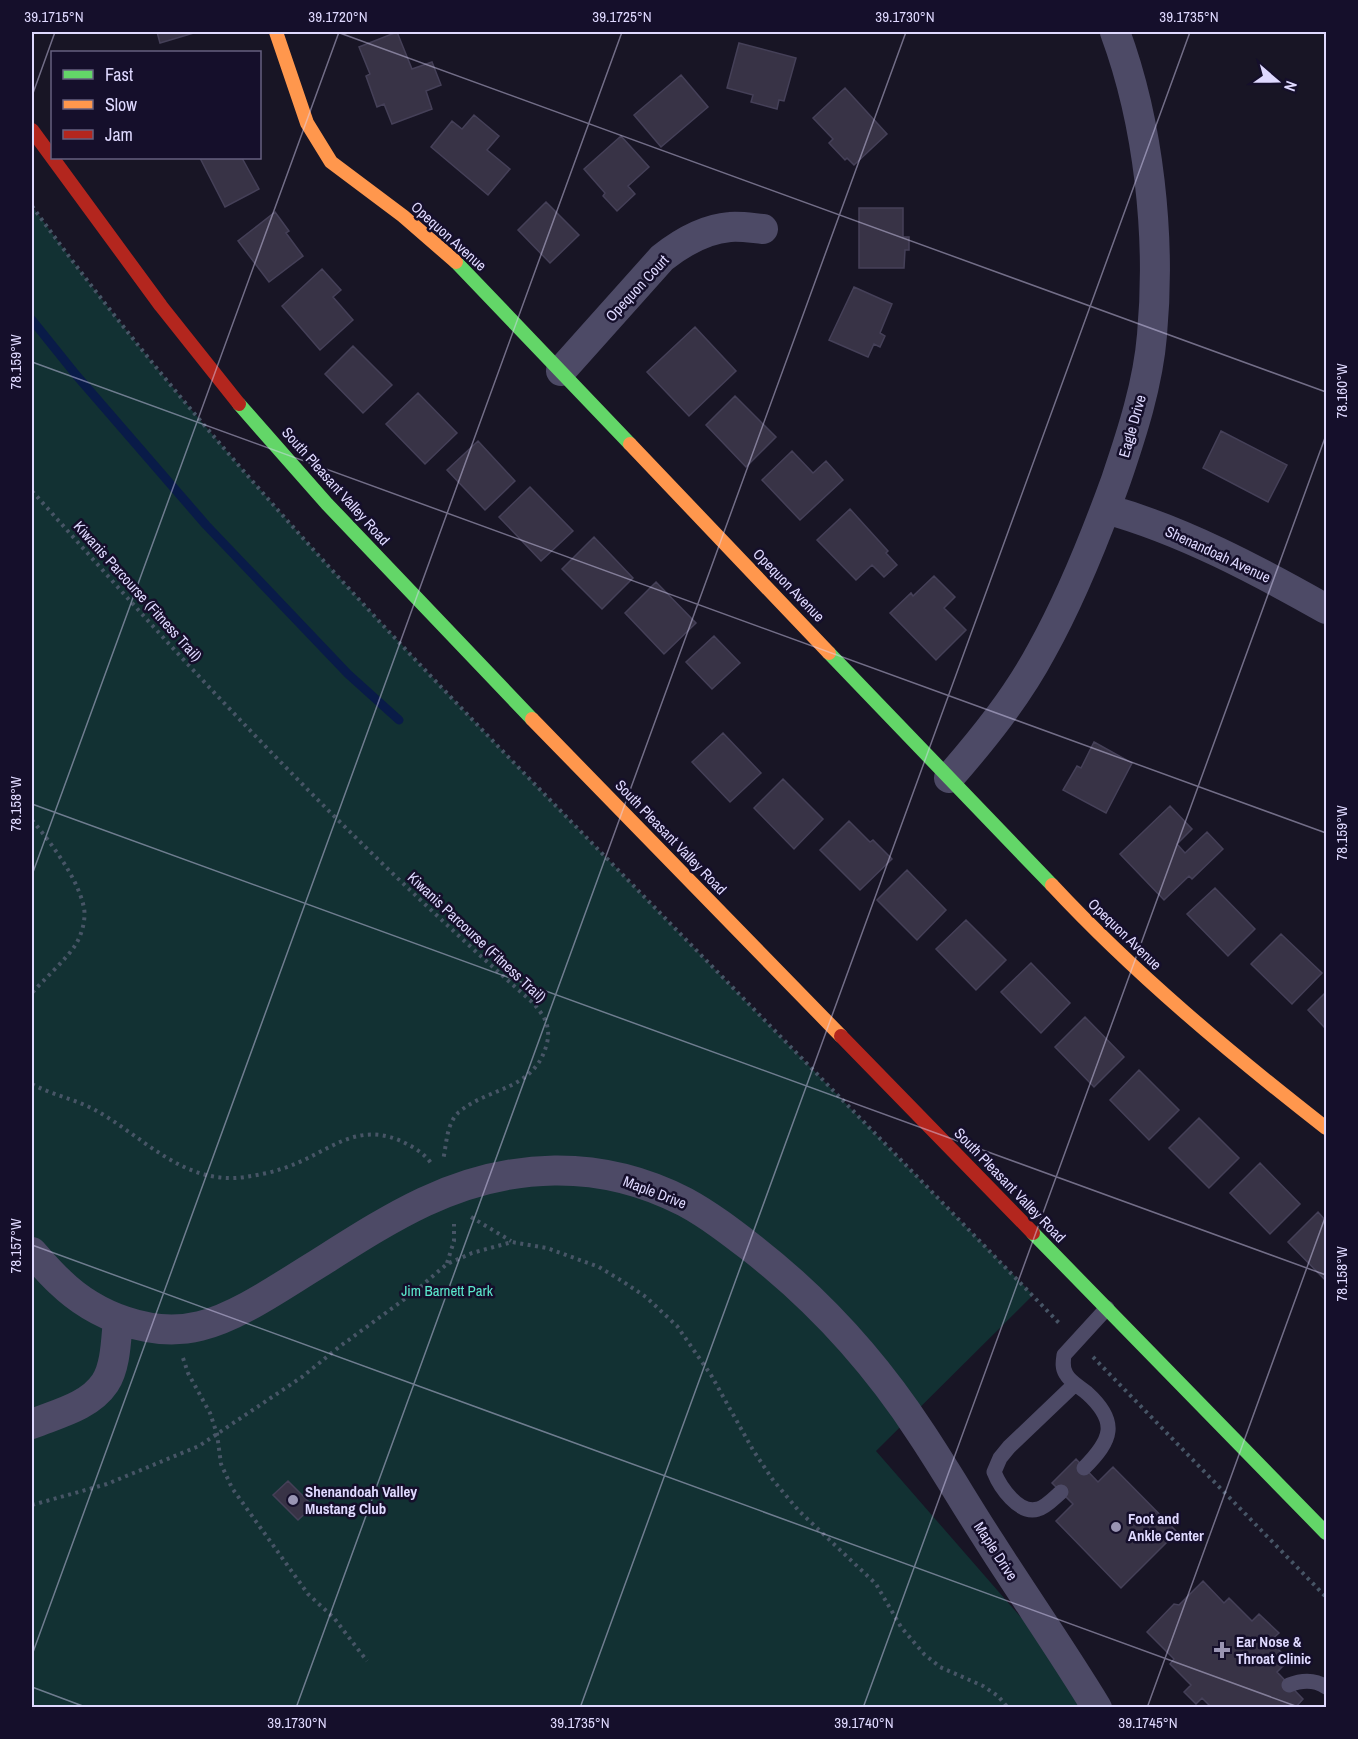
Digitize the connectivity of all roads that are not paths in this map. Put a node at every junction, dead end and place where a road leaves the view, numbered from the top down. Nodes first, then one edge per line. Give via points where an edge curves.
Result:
1 (276, 32) edge
2 (1115, 32) edge
3 (32, 130) edge
4 (51, 156) edge
5 (53, 159) edge
6 (763, 229) dead end
7 (561, 371) junction
8 (1106, 509) junction
9 (1326, 609) edge
10 (949, 778) junction
11 (1326, 1128) edge
12 (32, 1252) edge
13 (1107, 1308) junction
14 (118, 1319) junction
15 (1076, 1384) junction
16 (32, 1424) edge
17 (1084, 1468) dead end
18 (1061, 1492) dead end
19 (1326, 1533) edge
20 (1289, 1685) dead end
21 (1326, 1687) edge
22 (1097, 1707) edge

1 - 7 main road, Opequon Avenue via 307,123 331,162 455,261
2 - 8 street, Eagle Drive via 1140,113 1151,193 1154,273 1146,376
3 - 4 main road, South Pleasant Valley Road
5 - 13 main road, South Pleasant Valley Road via 161,306 238,403 327,504
6 - 7 street, Opequon Court via 729,227 681,243 662,258
7 - 10 main road, Opequon Avenue
8 - 9 street, Shenandoah Avenue via 1142,519 1263,574
8 - 10 street, Eagle Drive via 1042,652 1011,700
10 - 11 main road, Opequon Avenue via 1091,927 1222,1044
12 - 14 street, Maple Drive via 78,1298
13 - 15 lane via 1064,1355 1065,1372
13 - 19 main road, South Pleasant Valley Road
14 - 16 street via 113,1361 105,1383 85,1403
14 - 22 street, Maple Drive via 174,1329 200,1326 227,1316 423,1202 508,1173 588,1172 627,1179 659,1191 718,1222 761,1255 802,1290 878,1374 920,1431
15 - 17 lane via 1099,1405 1108,1423 1106,1442
15 - 18 lane via 1009,1447 994,1472 1006,1494 1030,1509 1038,1509
20 - 21 lane via 1300,1681 1318,1682

